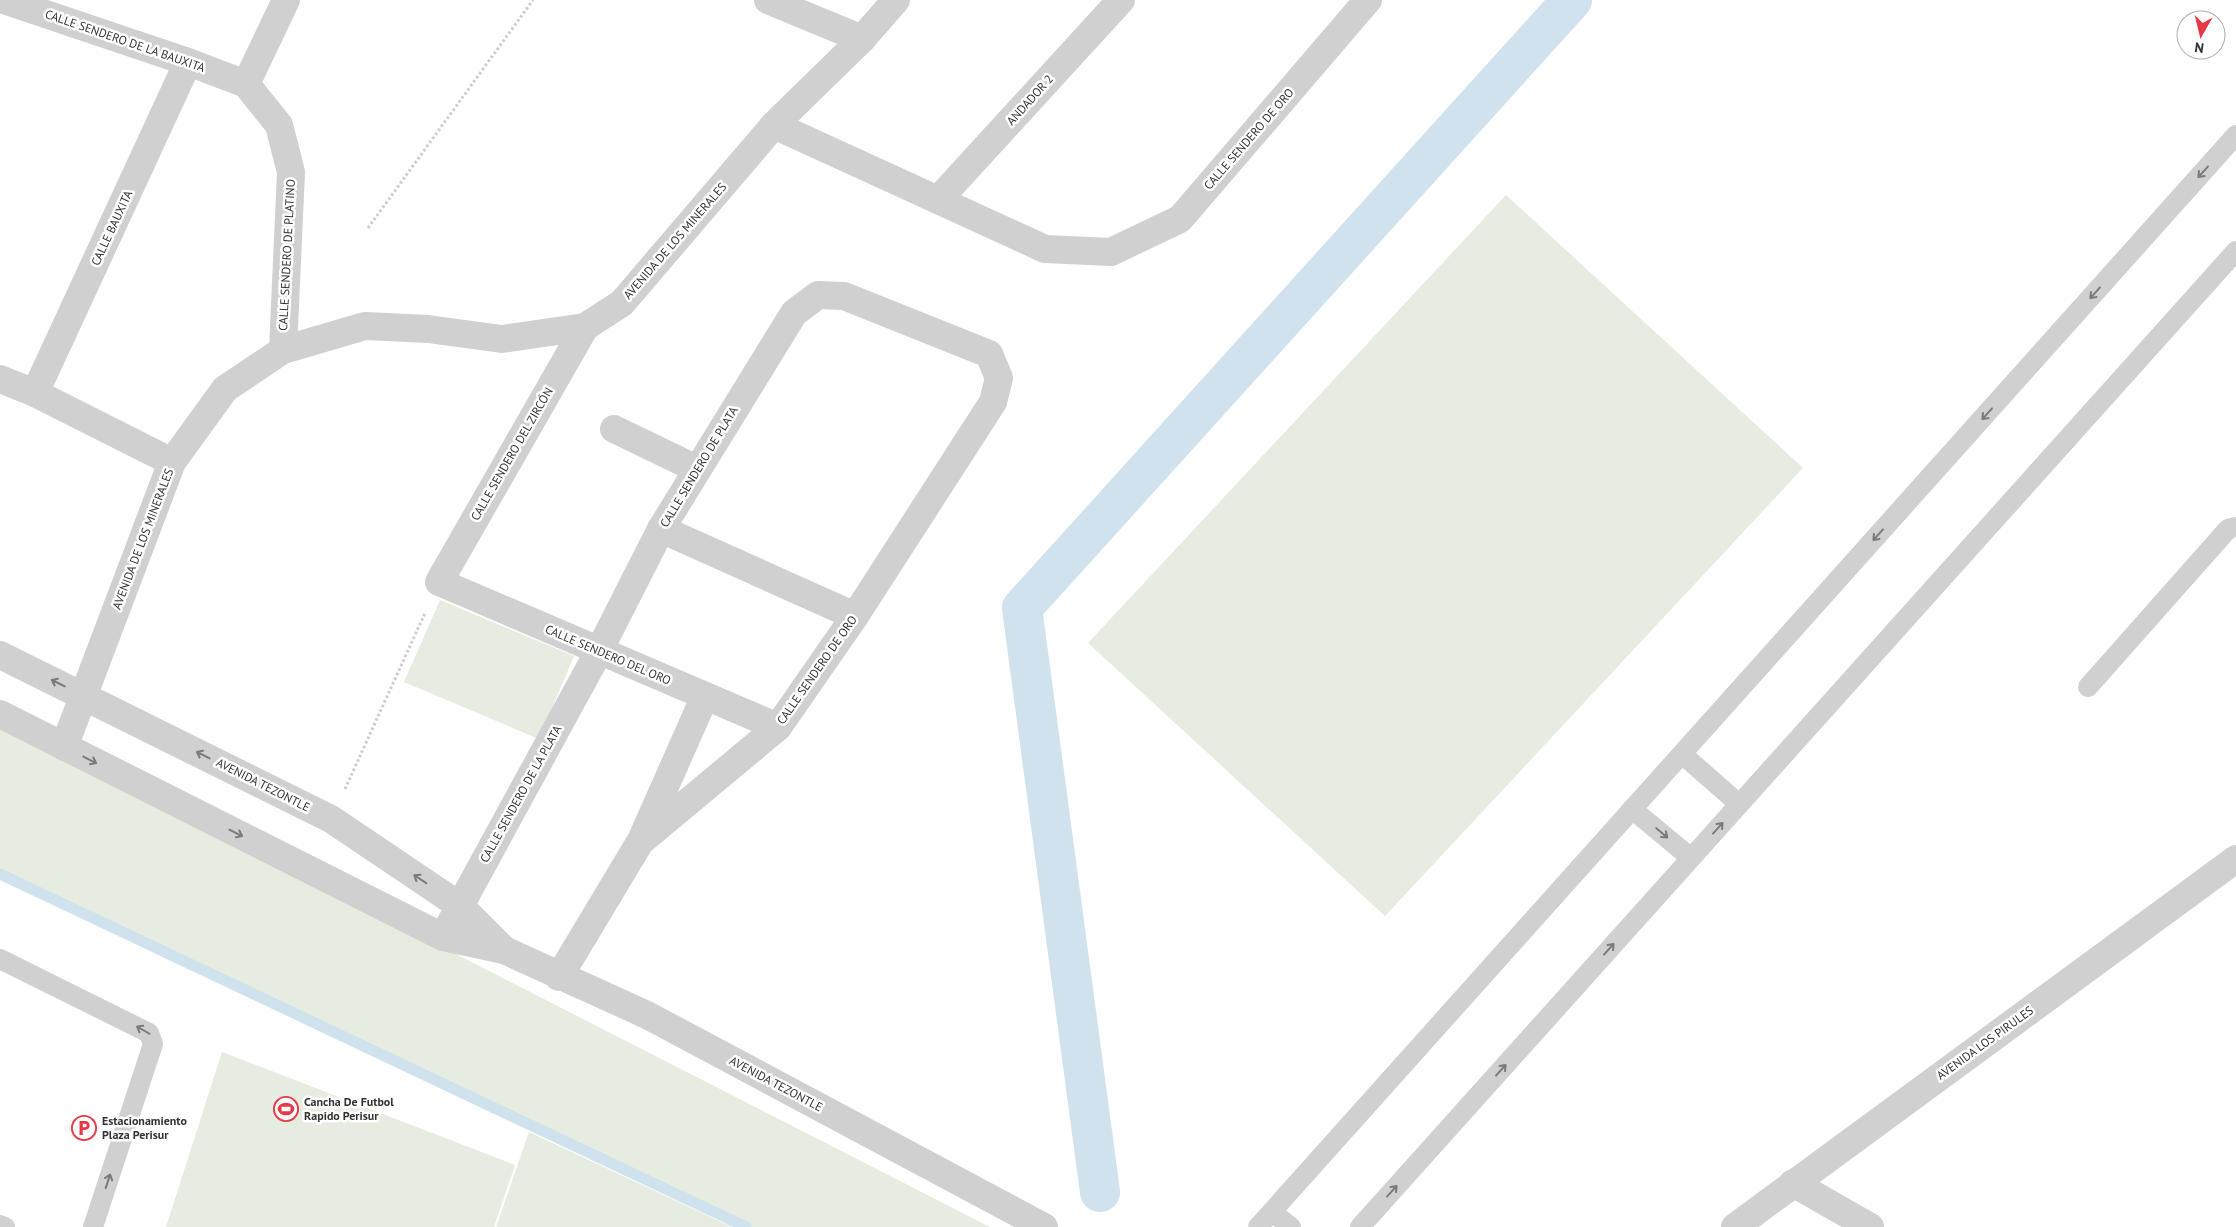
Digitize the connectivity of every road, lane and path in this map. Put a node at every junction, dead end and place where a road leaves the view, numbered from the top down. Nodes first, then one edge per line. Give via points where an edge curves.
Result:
1 (4, 0) edge
2 (286, 0) edge
3 (533, 0) edge
4 (768, 0) edge
5 (896, 0) edge
6 (1121, 0) edge
7 (1368, 0) edge
8 (862, 39) junction
9 (188, 62) junction
10 (246, 84) junction
11 (774, 125) junction
12 (2232, 148) edge
13 (938, 200) junction
14 (368, 228) dead end
15 (2236, 251) edge
16 (818, 295) joint
17 (585, 327) junction
18 (283, 350) junction
19 (0, 379) edge
20 (35, 393) junction
21 (614, 429) dead end
22 (172, 462) junction
23 (697, 469) junction
24 (2236, 527) edge
25 (661, 529) junction
26 (439, 582) junction
27 (855, 616) junction
28 (599, 651) junction
29 (0, 656) edge
30 (2088, 687) dead end
31 (84, 696) junction
32 (705, 696) junction
33 (0, 714) edge
34 (778, 727) junction
35 (64, 747) junction
36 (1682, 754) junction
37 (1739, 804) junction
38 (1632, 809) junction
39 (331, 819) junction
40 (640, 842) junction
41 (1691, 858) junction
42 (2236, 859) edge
43 (460, 906) junction
44 (443, 937) junction
45 (504, 950) junction
46 (0, 959) edge
47 (559, 977) junction
48 (1792, 1183) junction
49 (1272, 1212) junction
50 (0, 1225) edge
51 (5, 1227) edge
52 (93, 1227) edge
53 (1044, 1227) edge
54 (1258, 1227) edge
55 (1291, 1227) edge
56 (1360, 1227) edge
57 (1735, 1227) edge
58 (1870, 1227) edge

1 - 9 street, CALLE SENDERO DE LA BAUXITA
2 - 10 street
3 - 14 path
4 - 8 street
5 - 8 street, AVENIDA DE LOS MINERALES
6 - 13 street, ANDADOR 2
7 - 13 street, CALLE SENDERO DE ORO via 1180,219 1111,252 1045,249
8 - 11 street, AVENIDA DE LOS MINERALES
9 - 10 street, CALLE SENDERO DE LA BAUXITA
9 - 20 street, CALLE BAUXITA
10 - 18 street, CALLE SENDERO DE PLATINO via 279,125 292,172
11 - 13 street
11 - 17 street, AVENIDA DE LOS MINERALES via 622,303
12 -> 36 lane
15 - 37 lane
16 - 23 street, CALLE SENDERO DE PLATA via 794,313
16 - 27 street, CALLE SENDERO DE ORO via 844,296 989,354 999,378 993,402
17 - 18 street, AVENIDA DE LOS MINERALES via 502,339 428,329 364,326
17 - 26 street, CALLE SENDERO DEL ZIRCÓN
18 - 22 street, AVENIDA DE LOS MINERALES via 226,389
19 - 20 street
20 - 22 street
21 - 23 street
22 - 31 street, AVENIDA DE LOS MINERALES
23 - 25 street, CALLE SENDERO DE PLATA
24 - 30 lane via 2228,529
25 - 27 street
25 - 28 street, CALLE SENDERO DE PLATA
26 - 28 street, CALLE SENDERO DEL ORO
26 - 39 path
27 - 34 street, CALLE SENDERO DE ORO
28 - 32 street, CALLE SENDERO DEL ORO
28 - 43 street, CALLE SENDERO DE LA PLATA
31 -> 29 street, AVENIDA TEZONTLE
31 - 35 street, AVENIDA DE LOS MINERALES
39 -> 31 street, AVENIDA TEZONTLE
32 - 34 street, CALLE SENDERO DEL ORO
32 - 40 street
33 - 35 street, AVENIDA TEZONTLE
34 - 40 street, CALLE SENDERO DE ORO
35 -> 44 street, AVENIDA TEZONTLE
36 - 37 lane
36 - 38 lane
41 -> 37 lane
38 -> 41 lane
38 - 49 lane
43 -> 39 street, AVENIDA TEZONTLE
40 - 47 street, CALLE SENDERO DE ORO
56 -> 41 lane
42 - 48 street, AVENIDA LOS PIRULES
43 - 44 street, CALLE SENDERO DE LA PLATA
43 - 45 street, AVENIDA TEZONTLE
44 - 45 street, AVENIDA TEZONTLE
45 - 47 street, AVENIDA TEZONTLE
52 -> 46 lane via 152,1050 152,1038 149,1033
47 - 53 street, AVENIDA TEZONTLE via 648,1015
48 - 57 street, AVENIDA LOS PIRULES
48 - 58 street
49 - 54 lane
49 - 55 lane
50 - 51 lane

